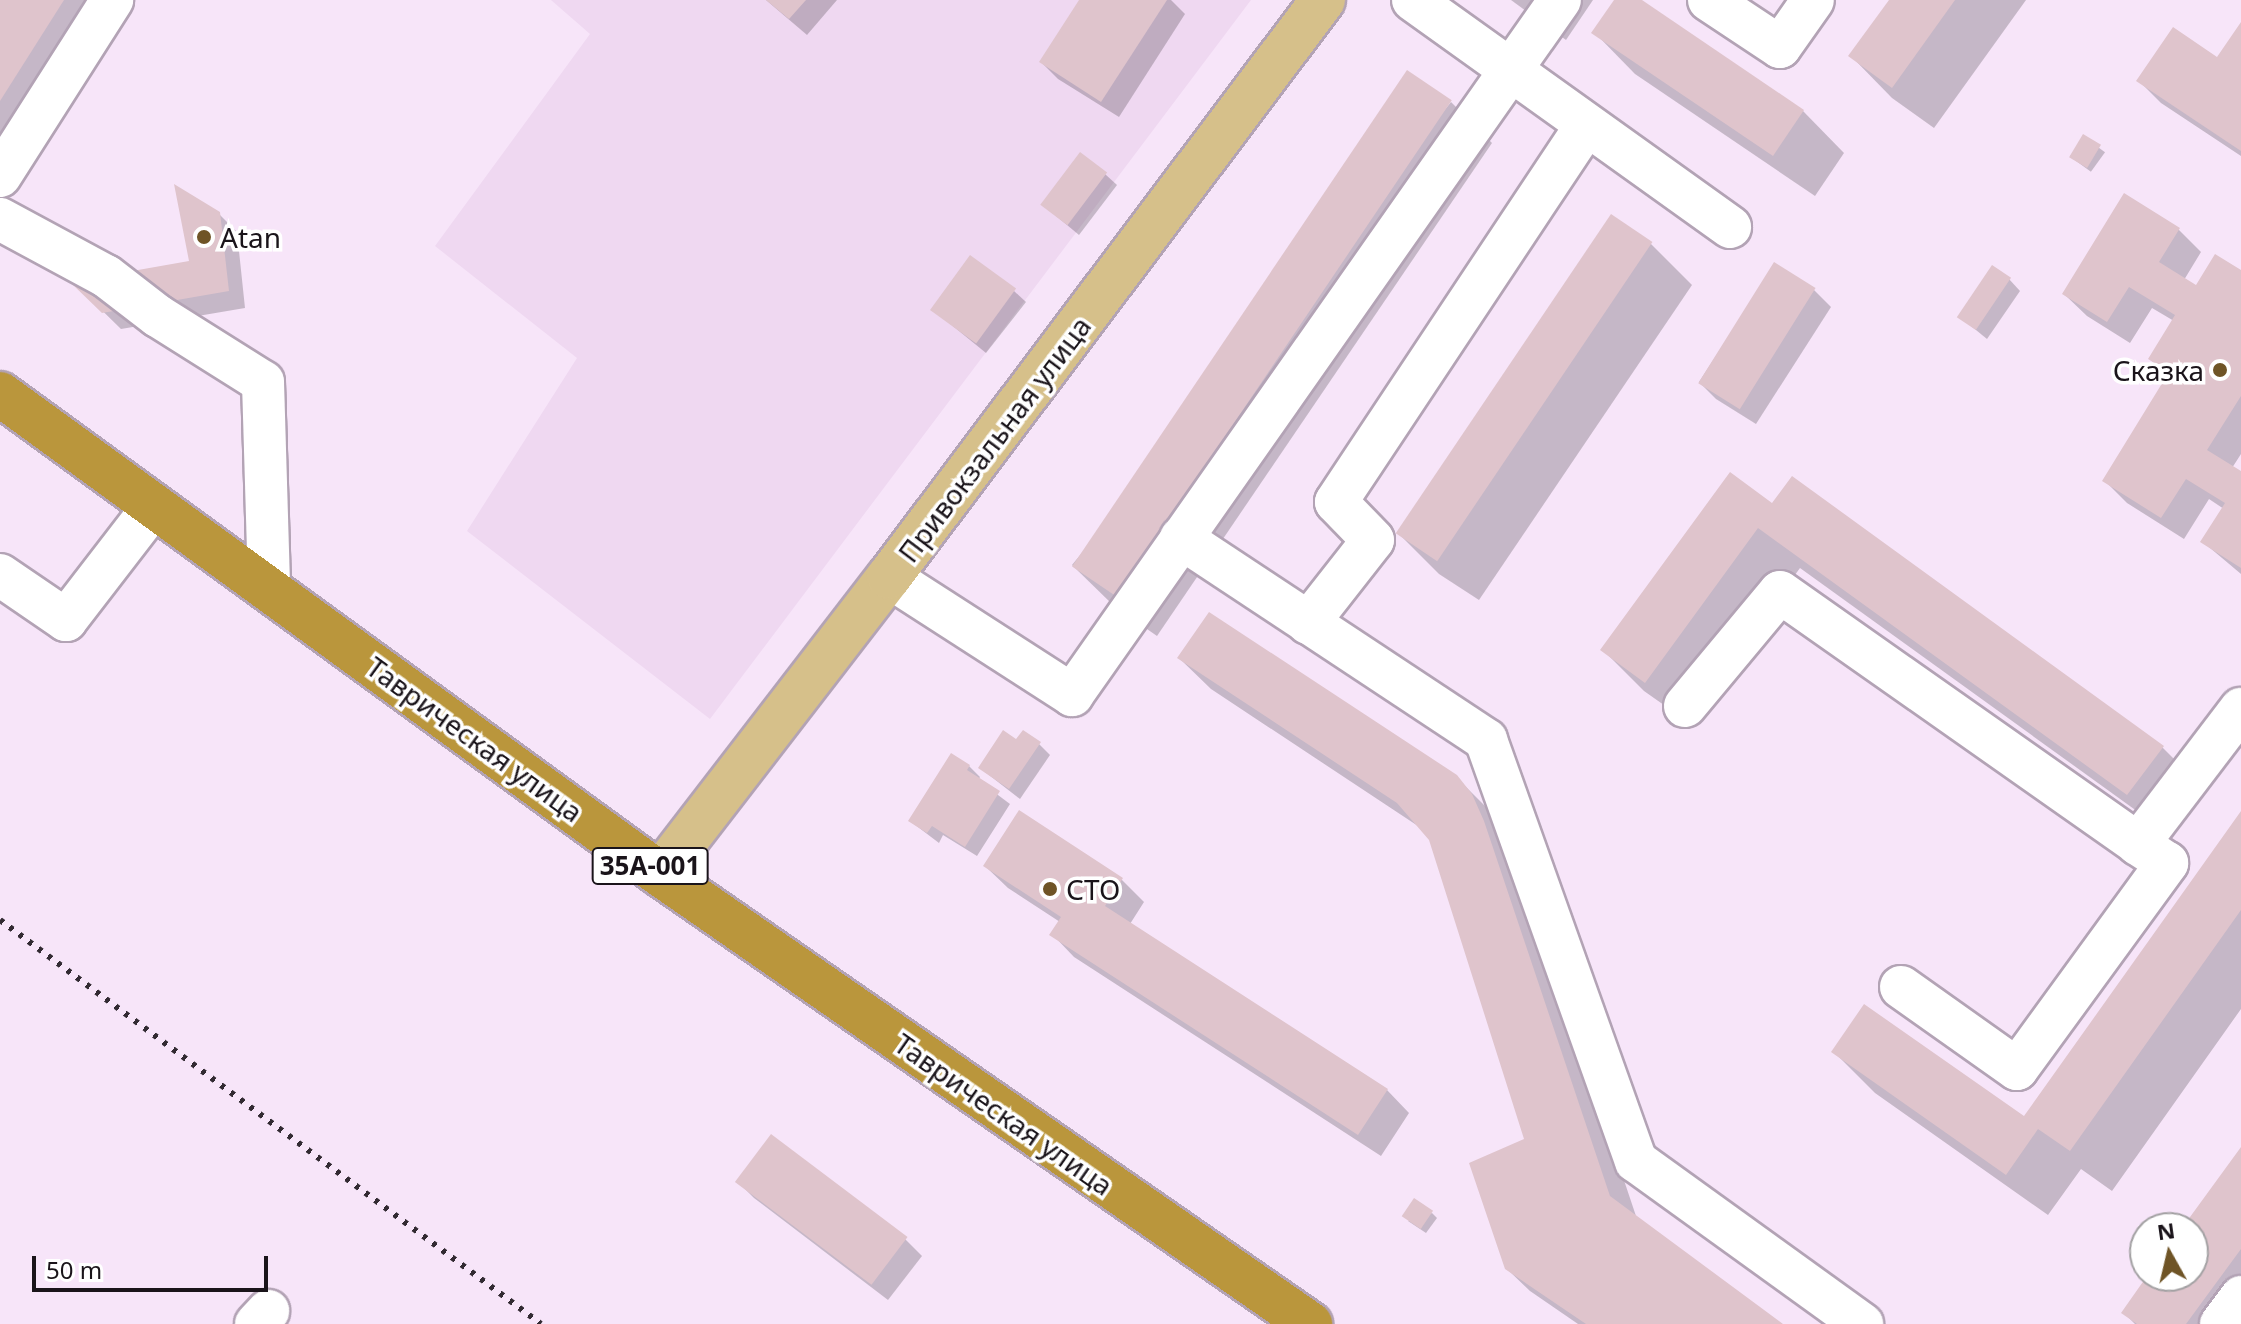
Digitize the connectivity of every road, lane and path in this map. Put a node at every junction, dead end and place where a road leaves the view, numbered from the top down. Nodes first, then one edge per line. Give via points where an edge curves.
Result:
1 (112, 0) edge
2 (1323, 0) edge
3 (1413, 0) edge
4 (1560, 0) edge
5 (1709, 0) edge
6 (1813, 0) edge
7 (1509, 69) junction
8 (1586, 126) junction
9 (0, 176) edge
10 (0, 219) edge
11 (1730, 227) dead end
12 (0, 394) edge
13 (153, 507) junction
14 (1181, 538) junction
15 (0, 575) edge
16 (889, 577) junction
17 (269, 589) junction
18 (1308, 623) junction
19 (1685, 706) dead end
20 (2240, 712) edge
21 (2138, 844) junction
22 (660, 874) junction
23 (1901, 987) dead end
24 (2241, 1297) edge
25 (1310, 1324) edge
26 (1862, 1324) edge
27 (2221, 1324) edge

1 - 9 lane
2 - 16 main road, Привокзальная улица
3 - 7 lane
4 - 7 lane
5 - 6 lane via 1780,47
7 - 8 lane
7 - 14 lane
8 - 11 lane
8 - 18 lane via 1336,502 1373,540
10 - 17 lane via 106,276 158,316 263,382
12 - 13 highway, Таврическая улица / 35А-001
13 - 15 lane via 66,620
13 - 17 highway, Таврическая улица / 35А-001
14 - 16 lane via 1072,695
14 - 18 lane
16 - 22 main road, Привокзальная улица
17 - 22 highway, Таврическая улица / 35А-001
18 - 26 lane via 1486,740 1636,1161
19 - 21 lane via 1780,592
20 - 21 lane
21 - 23 lane via 2167,863 2017,1069
22 - 25 highway, Таврическая улица / 35А-001
24 - 27 lane

